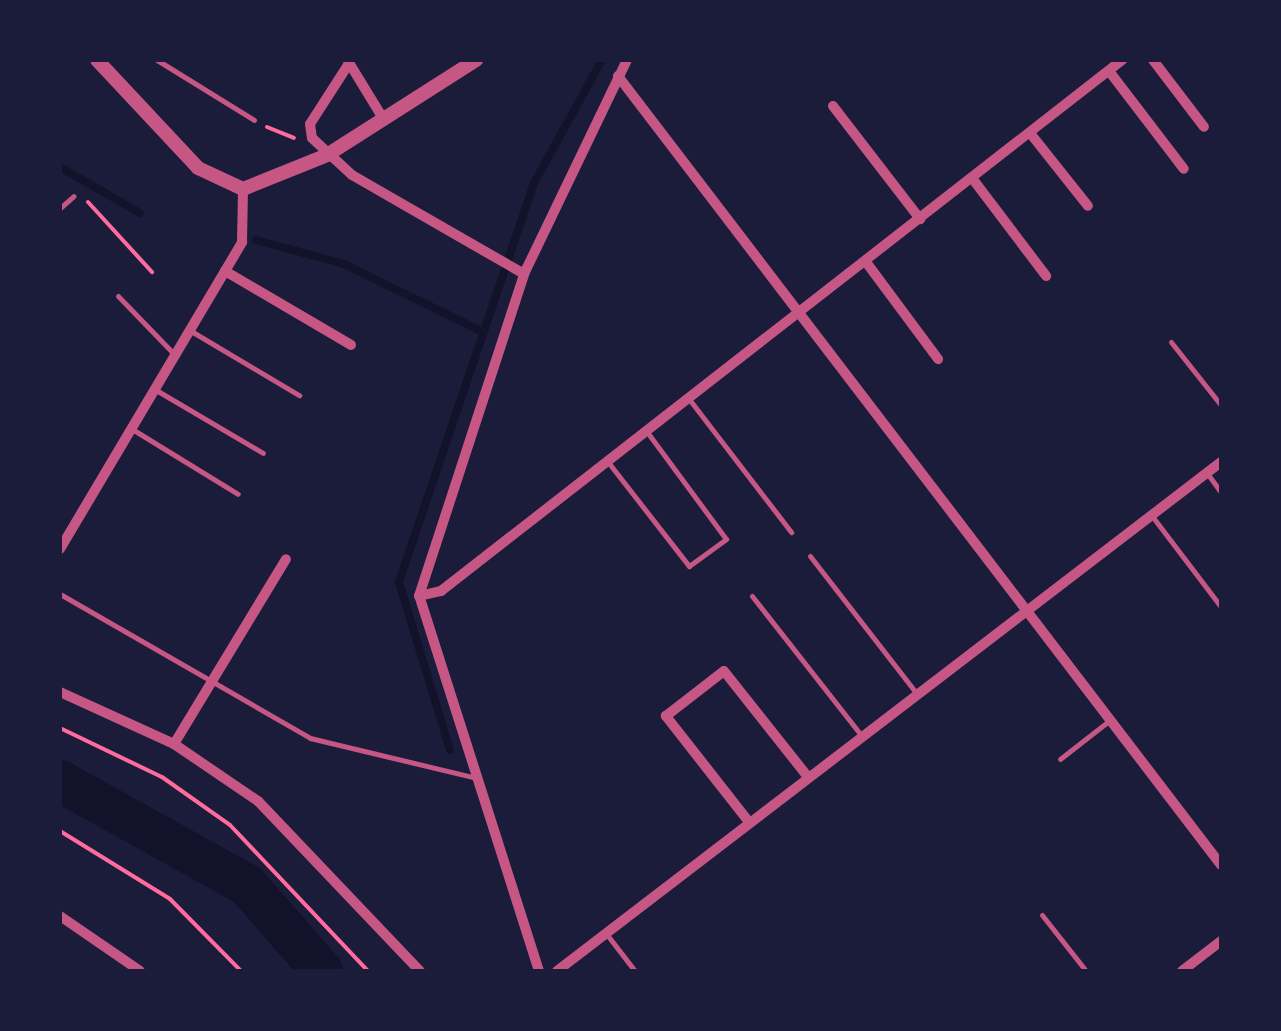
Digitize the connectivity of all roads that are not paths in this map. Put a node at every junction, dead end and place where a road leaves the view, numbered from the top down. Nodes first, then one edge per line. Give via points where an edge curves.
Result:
1 (98, 60) edge
2 (158, 60) edge
3 (476, 60) edge
4 (628, 60) edge
5 (1122, 60) edge
6 (1153, 60) edge
7 (348, 62) edge
8 (1109, 71) junction
9 (618, 76) junction
10 (833, 106) dead end
11 (254, 120) road end
12 (384, 120) junction
13 (1204, 127) dead end
14 (1030, 132) junction
15 (327, 155) junction
16 (1184, 169) dead end
17 (972, 178) junction
18 (244, 189) junction
19 (74, 196) road end
20 (1088, 206) dead end
21 (60, 208) edge
22 (920, 220) junction
23 (866, 262) junction
24 (225, 271) junction
25 (524, 274) junction
26 (1046, 276) dead end
27 (118, 296) dead end
28 (799, 314) junction
29 (191, 331) junction
30 (1171, 342) dead end
31 (351, 344) dead end
32 (177, 356) junction
33 (938, 359) dead end
34 (156, 390) junction
35 (299, 396) dead end
36 (689, 399) junction
37 (1221, 406) edge
38 (132, 429) junction
39 (647, 432) junction
40 (263, 453) dead end
41 (608, 462) junction
42 (1221, 462) edge
43 (1207, 474) junction
44 (1221, 492) edge
45 (238, 494) dead end
46 (1152, 516) junction
47 (791, 532) dead end
48 (60, 549) edge
49 (810, 556) dead end
50 (286, 559) dead end
51 (60, 594) edge
52 (419, 596) junction
53 (752, 596) dead end
54 (1221, 607) edge
55 (1027, 613) junction
56 (210, 683) junction
57 (60, 692) edge
58 (918, 694) junction
59 (1110, 720) junction
60 (861, 735) junction
61 (174, 744) junction
62 (1060, 759) dead end
63 (808, 776) junction
64 (476, 778) junction
65 (749, 822) junction
66 (1221, 865) edge
67 (1042, 915) dead end
68 (60, 916) edge
69 (606, 933) junction
70 (1221, 941) edge
71 (137, 970) edge
72 (420, 971) edge
73 (539, 971) edge
74 (557, 971) edge
75 (635, 971) edge
76 (1086, 971) edge
77 (1182, 971) edge

1 - 18 street via 198,168
2 - 11 lane
3 - 12 street
4 - 9 street
5 - 8 street
6 - 13 street
7 - 12 street
7 - 15 street via 308,130
8 - 14 street
8 - 16 street
9 - 25 street
9 - 28 street
10 - 22 street
12 - 15 street
14 - 17 street
14 - 20 street
15 - 18 street
15 - 25 street
17 - 22 street
17 - 26 street
18 - 24 street via 242,242
19 - 21 lane
22 - 23 street
23 - 28 street
23 - 33 street
24 - 29 street
24 - 31 street
25 - 52 street
27 - 32 lane
28 - 36 street
28 - 55 street
29 - 32 street
29 - 35 lane
30 - 37 lane
32 - 34 street
34 - 38 street
34 - 40 lane
36 - 39 street
36 - 47 lane
38 - 45 lane
38 - 48 street
39 - 41 street
39 - 41 lane via 726,539 689,566
41 - 52 street via 441,590
42 - 43 street
43 - 44 lane
43 - 46 street
46 - 54 lane
46 - 55 street
49 - 58 lane
50 - 56 street
51 - 56 lane
52 - 64 street
53 - 60 lane
55 - 58 street
55 - 59 street
56 - 61 street
56 - 64 lane via 310,738
57 - 61 street
58 - 60 street
59 - 62 lane
59 - 66 street
60 - 63 street
61 - 72 street via 302,841
63 - 65 street
63 - 65 street via 724,671 666,716
64 - 73 street
65 - 69 street
67 - 76 lane
68 - 71 street
69 - 74 street
69 - 75 lane
70 - 77 street

